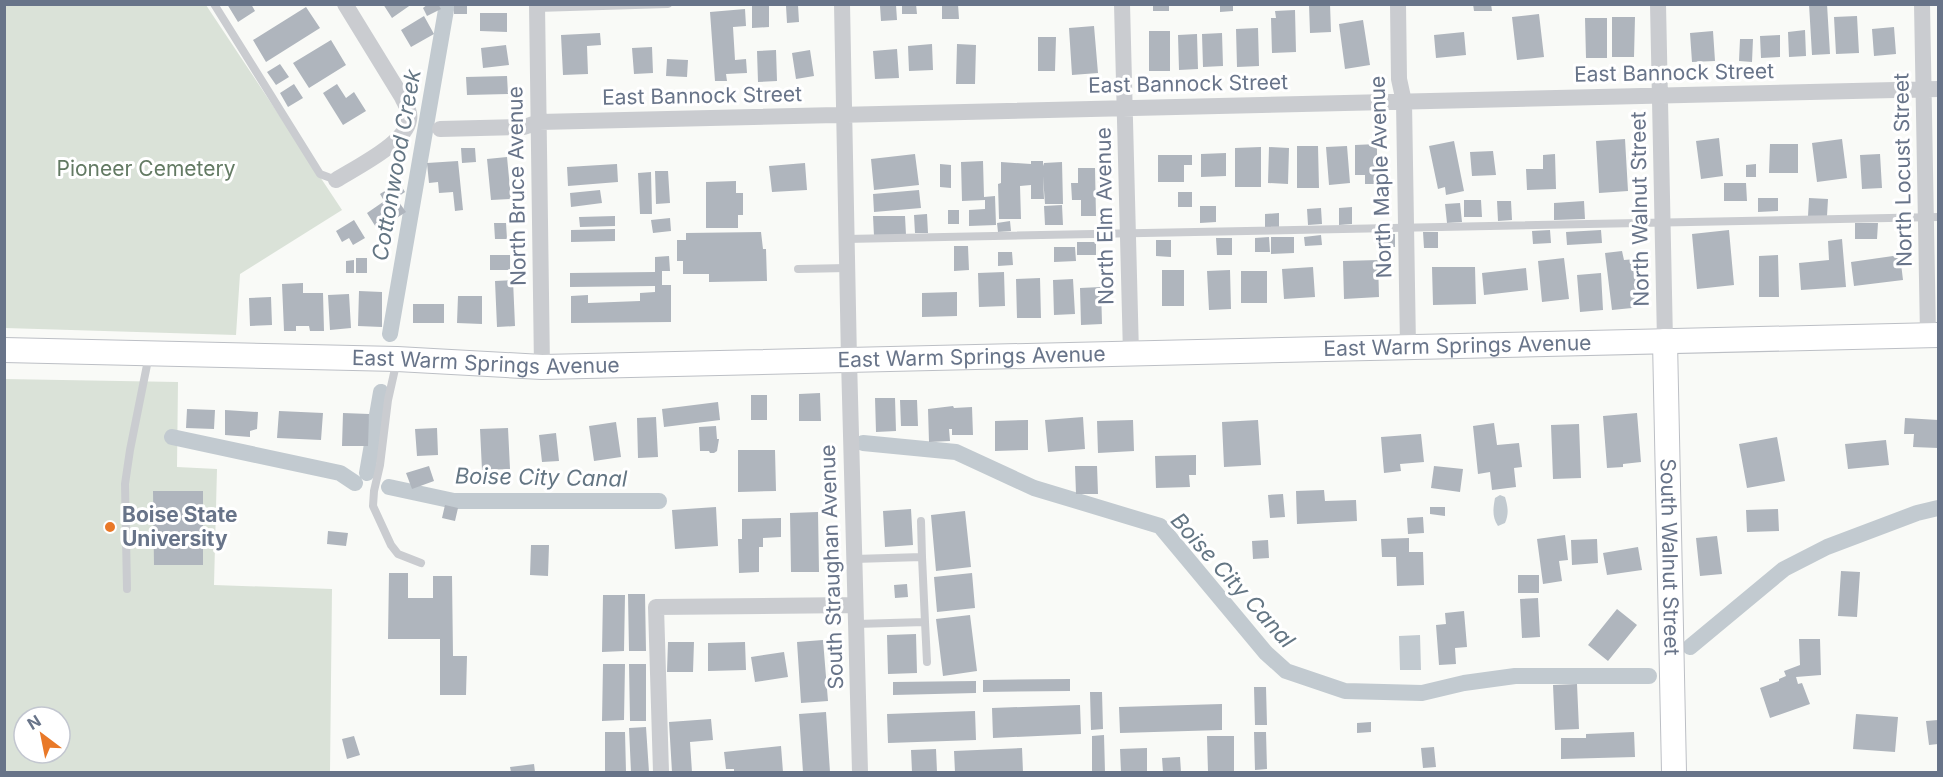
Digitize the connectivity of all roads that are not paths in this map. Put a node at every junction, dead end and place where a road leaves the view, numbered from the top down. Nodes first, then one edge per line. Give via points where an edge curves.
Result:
1 (214, 4) edge
2 (345, 4) edge
3 (668, 4) edge
4 (842, 4) edge
5 (1122, 4) edge
6 (1398, 4) edge
7 (1658, 4) edge
8 (1922, 4) edge
9 (537, 6) edge
10 (1931, 90) edge
11 (1660, 96) junction
12 (1404, 102) junction
13 (1125, 108) junction
14 (844, 115) junction
15 (539, 122) junction
16 (440, 129) dead end
17 (336, 180) joint
18 (1932, 217) edge
19 (1663, 223) junction
20 (1406, 228) junction
21 (1128, 234) junction
22 (846, 239) junction
23 (847, 268) junction
24 (798, 269) dead end
25 (1933, 335) edge
26 (1665, 341) junction
27 (1408, 347) junction
28 (4, 350) edge
29 (149, 354) junction
30 (1131, 354) junction
31 (397, 359) junction
32 (849, 360) junction
33 (542, 367) junction
34 (921, 521) dead end
35 (922, 556) junction
36 (854, 559) junction
37 (421, 563) dead end
38 (127, 589) dead end
39 (855, 605) junction
40 (925, 622) junction
41 (856, 624) junction
42 (927, 662) dead end
43 (661, 772) edge
44 (860, 772) edge
45 (1674, 772) edge

1 - 17 lane via 320,174
2 - 17 street via 402,98 410,119 393,144
3 - 9 lane
4 - 14 street, South Straughan Avenue
5 - 13 street, North Elm Avenue
6 - 12 street, North Maple Avenue via 1399,79
7 - 11 street, North Walnut Street
8 - 10 street, North Locust Street
9 - 15 street, North Bruce Avenue
10 - 11 street, East Bannock Street
10 - 18 street, North Locust Street
11 - 12 street, East Bannock Street
11 - 19 street, North Walnut Street
12 - 13 street, East Bannock Street
12 - 20 street, North Maple Avenue
13 - 14 street, East Bannock Street
13 - 21 street, North Elm Avenue
14 - 15 street, East Bannock Street
14 - 22 street, South Straughan Avenue
15 - 16 street, East Bannock Street via 524,127
15 - 33 street, North Bruce Avenue
18 - 19 lane
18 - 25 street, North Locust Street
19 - 20 lane
19 - 26 street, North Walnut Street
20 - 21 lane
20 - 27 street, North Maple Avenue
21 - 22 lane
21 - 30 street, North Elm Avenue
22 - 23 street, South Straughan Avenue
23 - 24 lane
23 - 32 street, South Straughan Avenue
25 - 26 street, East Warm Springs Avenue
26 - 27 street, East Warm Springs Avenue
26 - 45 street, South Walnut Street
27 - 30 street, East Warm Springs Avenue
28 - 29 street, East Warm Springs Avenue
29 - 31 street, East Warm Springs Avenue
29 - 38 lane via 125,484
30 - 32 street, East Warm Springs Avenue
31 - 33 street, East Warm Springs Avenue
31 - 37 lane via 373,506 398,554
32 - 33 street, East Warm Springs Avenue
32 - 36 street, South Straughan Avenue
34 - 35 lane
35 - 36 lane
35 - 40 lane
36 - 39 street, South Straughan Avenue
39 - 41 street, South Straughan Avenue
39 - 43 street via 656,608
40 - 41 lane
40 - 42 lane
41 - 44 street, South Straughan Avenue

